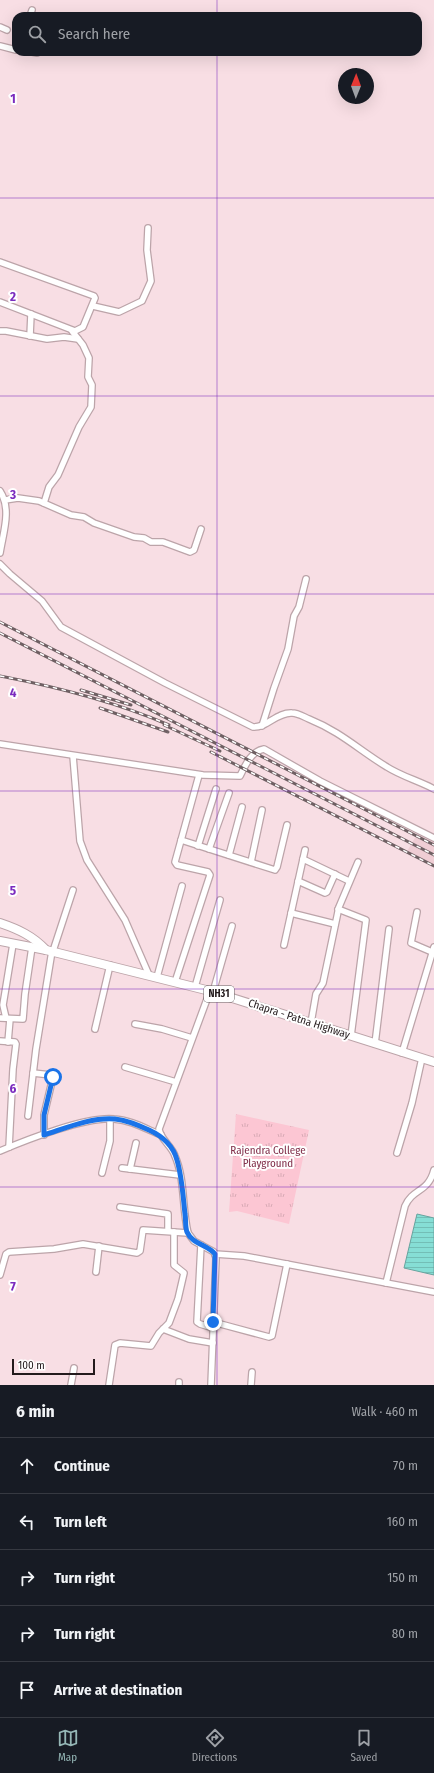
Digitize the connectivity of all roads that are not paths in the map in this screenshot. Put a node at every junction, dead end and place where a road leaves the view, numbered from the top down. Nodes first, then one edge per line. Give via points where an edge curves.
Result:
1 (0, 28) edge
2 (7, 30) dead end
3 (0, 46) edge
4 (12, 49) edge
5 (148, 228) dead end
6 (0, 262) edge
7 (0, 302) edge
8 (93, 306) junction
9 (31, 314) junction
10 (0, 331) edge
11 (72, 331) junction
12 (30, 336) junction
13 (78, 339) junction
14 (0, 491) edge
15 (5, 500) junction
16 (44, 503) junction
17 (201, 529) dead end
18 (0, 552) edge
19 (0, 564) edge
20 (306, 579) dead end
21 (262, 726) junction
22 (0, 745) edge
23 (73, 756) junction
24 (199, 775) junction
25 (216, 789) dead end
26 (434, 789) edge
27 (229, 793) dead end
28 (242, 807) dead end
29 (262, 810) dead end
30 (287, 825) dead end
31 (434, 838) edge
32 (181, 840) junction
33 (198, 846) junction
34 (209, 849) junction
35 (305, 850) dead end
36 (229, 855) junction
37 (303, 859) junction
38 (251, 862) junction
39 (358, 862) dead end
40 (335, 874) junction
41 (298, 881) junction
42 (349, 881) junction
43 (182, 886) dead end
44 (73, 890) dead end
45 (220, 900) dead end
46 (338, 909) junction
47 (417, 912) dead end
48 (291, 914) junction
49 (0, 923) edge
50 (335, 924) junction
51 (232, 926) dead end
52 (389, 929) dead end
53 (0, 941) edge
54 (13, 944) junction
55 (284, 945) dead end
56 (32, 947) junction
57 (433, 949) edge
58 (51, 951) junction
59 (110, 965) junction
60 (153, 976) junction
61 (175, 982) junction
62 (195, 987) junction
63 (211, 992) junction
64 (5, 1018) edge
65 (311, 1023) junction
66 (135, 1024) dead end
67 (95, 1030) dead end
68 (351, 1036) junction
69 (192, 1038) junction
70 (0, 1041) edge
71 (8, 1042) junction
72 (375, 1044) junction
73 (402, 1053) junction
74 (422, 1058) junction
75 (434, 1062) edge
76 (125, 1067) dead end
77 (33, 1073) junction
78 (176, 1082) junction
79 (28, 1116) dead end
80 (110, 1119) junction
81 (44, 1135) junction
82 (160, 1135) junction
83 (136, 1143) dead end
84 (9, 1147) junction
85 (0, 1151) edge
86 (397, 1154) dead end
87 (122, 1168) dead end
88 (130, 1169) junction
89 (434, 1170) edge
90 (102, 1173) dead end
91 (180, 1175) junction
92 (120, 1207) dead end
93 (171, 1232) junction
94 (188, 1233) junction
95 (201, 1245) junction
96 (99, 1246) junction
97 (215, 1254) junction
98 (287, 1264) junction
99 (96, 1272) dead end
100 (0, 1275) edge
101 (386, 1283) junction
102 (434, 1292) edge
103 (213, 1322) junction
104 (213, 1328) junction
105 (163, 1329) junction
106 (212, 1343) junction
107 (74, 1368) dead end
108 (252, 1372) dead end
109 (71, 1385) edge
110 (109, 1385) edge
111 (211, 1385) edge
112 (251, 1385) edge

1 - 2 street
3 - 4 street
5 - 8 street via 147,250 151,281 142,301 121,312
6 - 8 street via 95,296
7 - 9 street
8 - 11 street via 83,327 79,331
9 - 11 street
9 - 12 street
10 - 12 street
11 - 13 street
12 - 13 street via 50,340 64,337
13 - 16 street via 89,358 91,407 79,427 58,475 49,487
14 - 15 street
15 - 16 street via 24,498
15 - 18 street via 5,525
16 - 17 street via 134,537 151,542 163,542 190,552 194,550
19 - 21 street via 42,601 57,624 67,631 248,725
20 - 21 street via 294,616 288,649
21 - 26 street via 278,716 297,714 350,740 387,767
22 - 23 street
23 - 24 street
23 - 60 street via 82,851 125,920
24 - 31 street via 240,776 252,756 258,750 266,750 320,781
24 - 32 street
25 - 33 street
27 - 34 street
28 - 36 street
29 - 38 street
30 - 38 street via 276,869
32 - 33 street
32 - 61 street via 176,864 208,872 210,875
33 - 34 street
34 - 36 street
35 - 37 street
36 - 38 street
37 - 40 street
37 - 41 street
39 - 42 street
40 - 41 street via 326,893
40 - 42 street
41 - 48 street
42 - 46 street
43 - 60 street
44 - 58 street
45 - 62 street
46 - 50 street
46 - 68 street via 366,920
47 - 57 street via 411,943
48 - 50 street
48 - 55 street
49 - 58 highway via 28,935
50 - 65 street via 323,984 316,994
51 - 63 street
52 - 72 street
53 - 54 highway, Chapra - Patna Highway / NH31
54 - 56 highway, Chapra - Patna Highway / NH31
54 - 64 street via 2,1005
56 - 58 highway, Chapra - Patna Highway / NH31
56 - 64 street via 23,1018
57 - 73 street
58 - 59 highway, Chapra - Patna Highway / NH31
58 - 77 street
59 - 60 highway, Chapra - Patna Highway / NH31
59 - 67 street
60 - 61 highway, Chapra - Patna Highway / NH31
61 - 62 highway, Chapra - Patna Highway / NH31
62 - 63 highway, Chapra - Patna Highway / NH31
63 - 65 highway, Chapra - Patna Highway / NH31
63 - 69 street
64 - 71 street
65 - 68 highway, Chapra - Patna Highway / NH31
66 - 69 street
68 - 72 highway, Chapra - Patna Highway / NH31
69 - 78 street
70 - 71 street
71 - 84 street via 16,1044
72 - 73 highway, Chapra - Patna Highway / NH31
73 - 74 highway, Chapra - Patna Highway / NH31
74 - 75 highway, Chapra - Patna Highway / NH31
74 - 86 street
76 - 78 street
77 - 79 street
77 - 81 street via 51,1074 53,1077 44,1115
78 - 82 street via 160,1125
80 - 81 street via 85,1122
80 - 82 street via 131,1122
80 - 90 street via 109,1147
81 - 84 street
82 - 91 street via 174,1152
83 - 88 street
84 - 85 street
87 - 88 street
88 - 91 street
89 - 101 street via 431,1181 409,1199 405,1206
91 - 94 street
92 - 93 street via 168,1214
93 - 94 street
93 - 96 street via 143,1230 140,1251 137,1253
93 - 105 street via 174,1265 183,1271 183,1274 178,1299 168,1325
94 - 95 street
95 - 97 street
95 - 104 street via 197,1322
96 - 99 street
96 - 100 street via 76,1244 54,1249 9,1252 6,1254
97 - 98 street via 244,1256
97 - 103 street
98 - 101 street
98 - 103 street via 272,1336
101 - 102 street
103 - 104 street
104 - 106 street
105 - 106 street via 189,1339
105 - 110 street via 150,1346 115,1344
106 - 111 street
107 - 109 street
108 - 112 street

